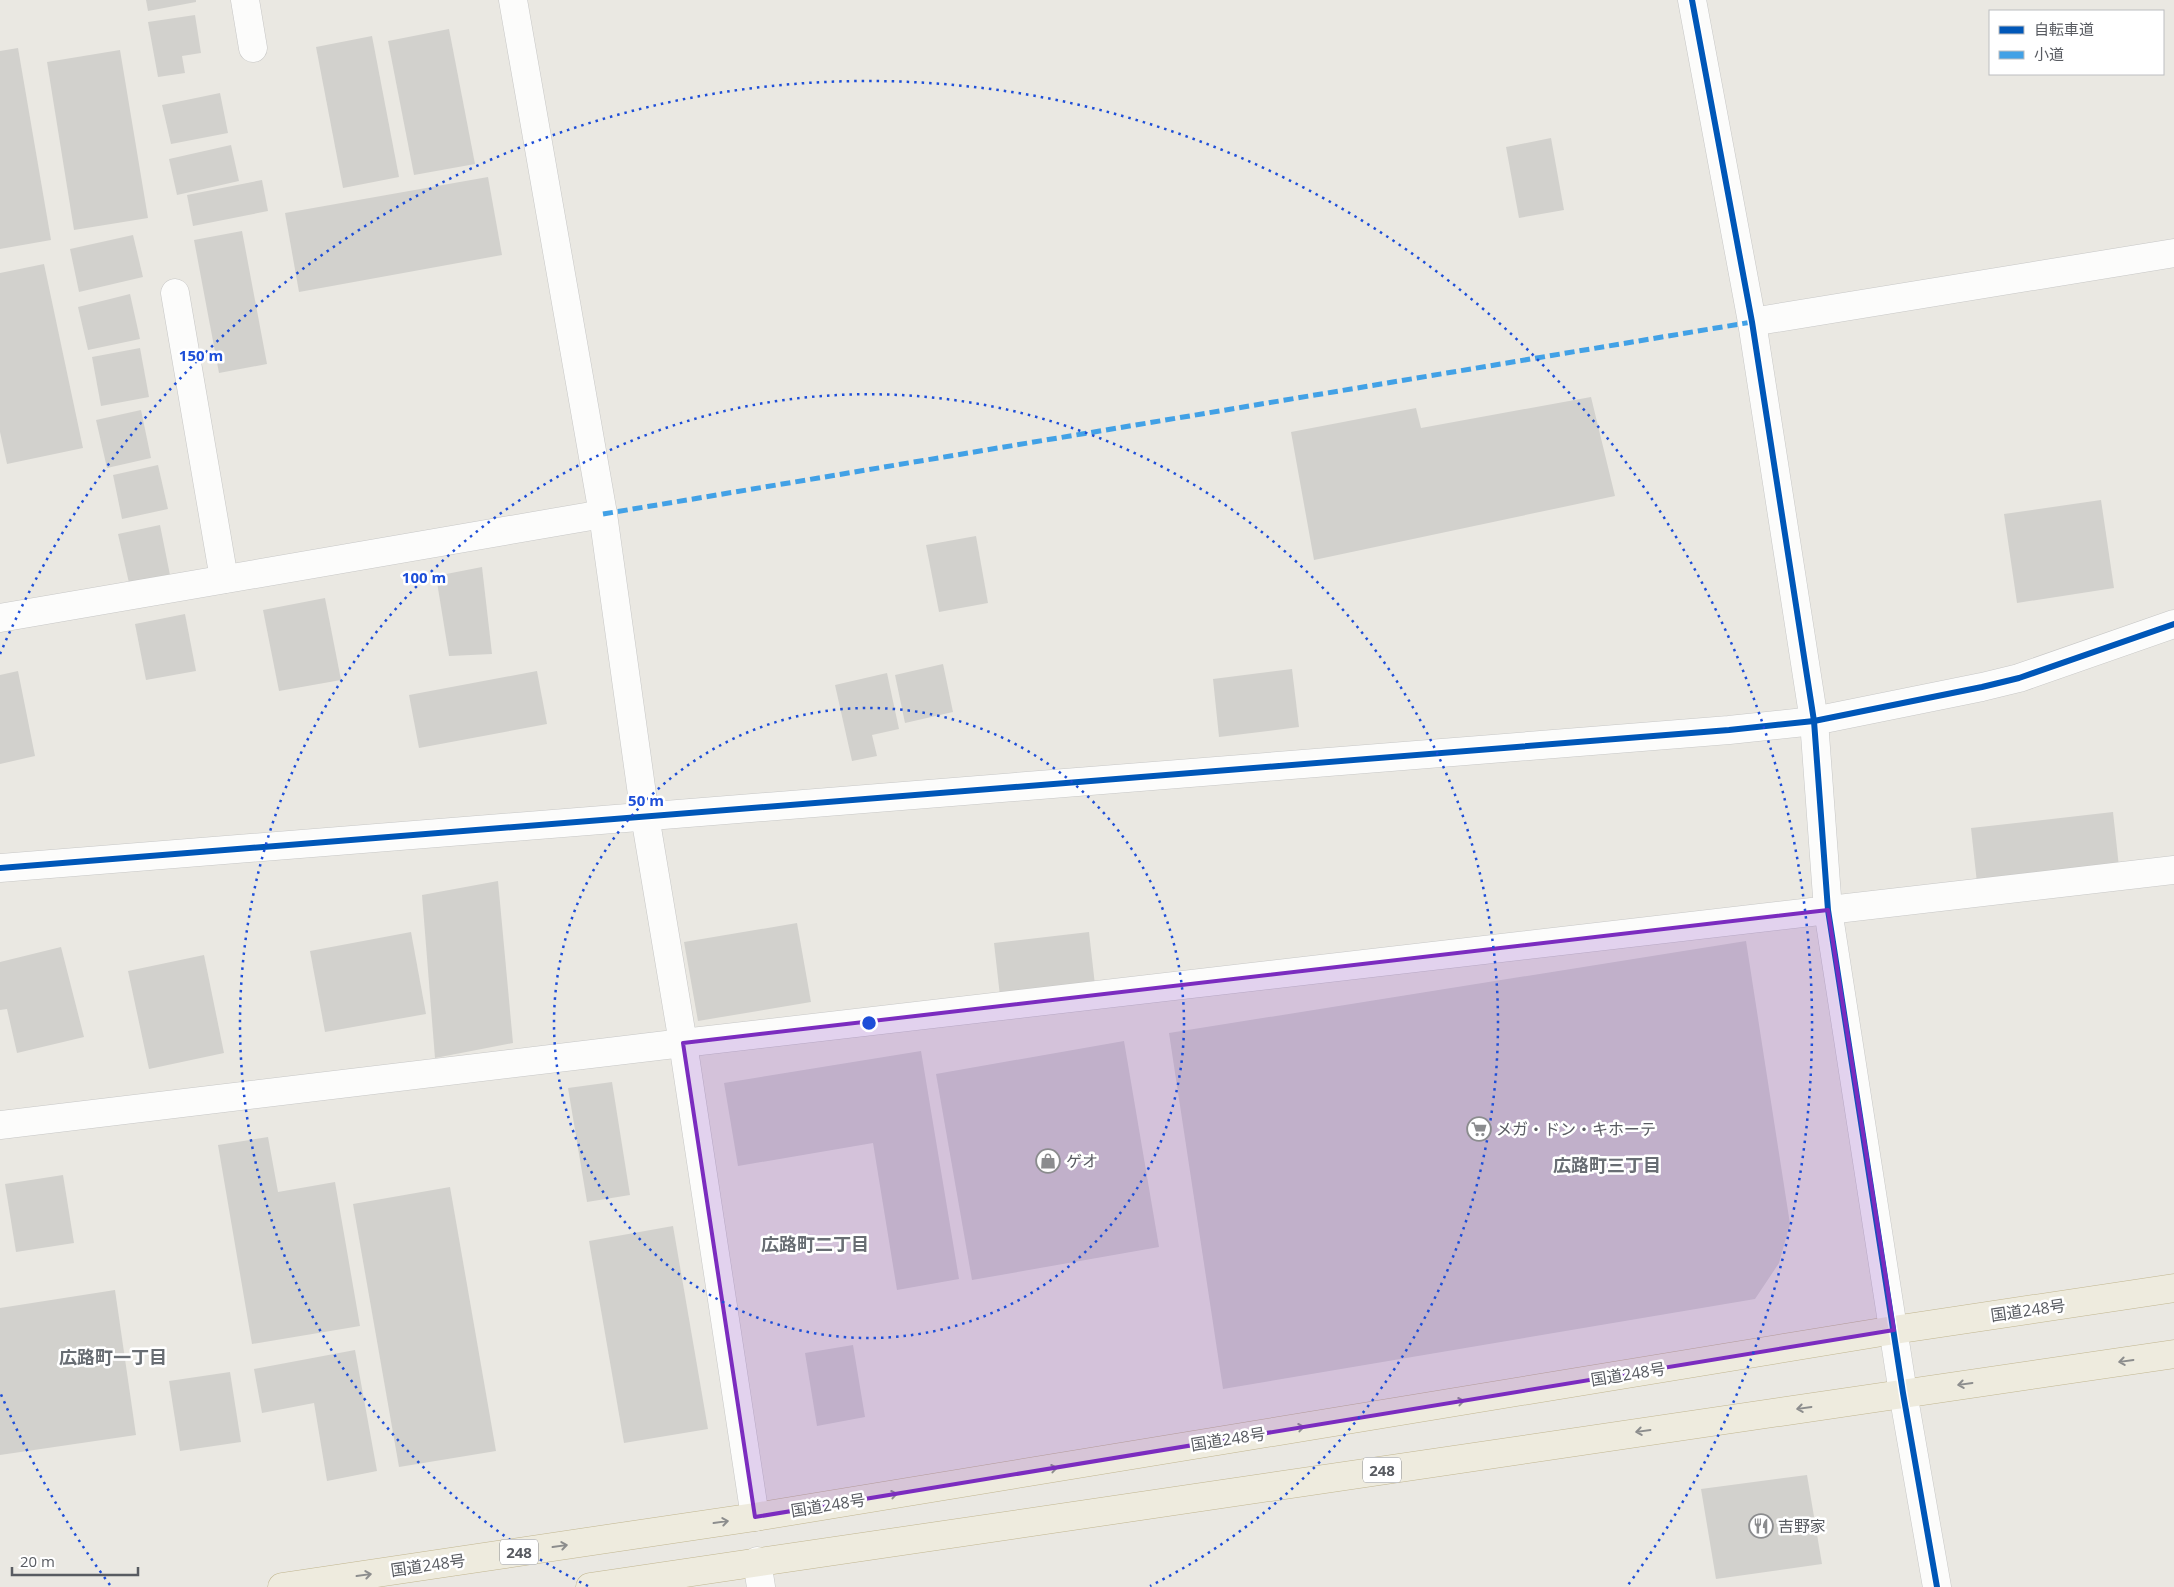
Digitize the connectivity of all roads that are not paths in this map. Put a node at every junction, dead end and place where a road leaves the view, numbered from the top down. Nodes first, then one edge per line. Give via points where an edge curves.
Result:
1 (245, 0) edge
2 (512, 0) edge
3 (1692, 0) edge
4 (253, 48) dead end
5 (2174, 253) edge
6 (176, 293) dead end
7 (1752, 322) junction
8 (603, 514) junction
9 (224, 579) junction
10 (0, 618) edge
11 (2174, 624) edge
12 (1814, 721) junction
13 (645, 816) junction
14 (0, 868) edge
15 (2174, 870) edge
16 (1828, 910) junction
17 (682, 1043) junction
18 (0, 1125) edge
19 (2174, 1288) edge
20 (1894, 1330) junction
21 (2174, 1354) edge
22 (1903, 1393) junction
23 (755, 1517) junction
24 (759, 1574) edge
25 (282, 1587) edge
26 (590, 1587) edge
27 (1937, 1587) edge

1 - 4 street
2 - 8 street
3 - 7 street
5 - 7 street
6 - 9 street
7 - 12 street
8 - 9 street
8 - 13 street
9 - 10 street
11 - 12 street via 2019,678
12 - 13 street
12 - 16 street
13 - 14 street
13 - 17 street
15 - 16 street
16 - 17 street
16 - 20 street
17 - 18 street
17 - 23 street
19 - 20 highway, 国道248号 / 248
20 - 22 street
23 -> 20 highway, 国道248号 / 248
21 -> 22 highway, 248
22 -> 24 highway, 248
22 - 27 street
25 -> 23 highway, 国道248号 / 248
24 - 26 highway, 248

